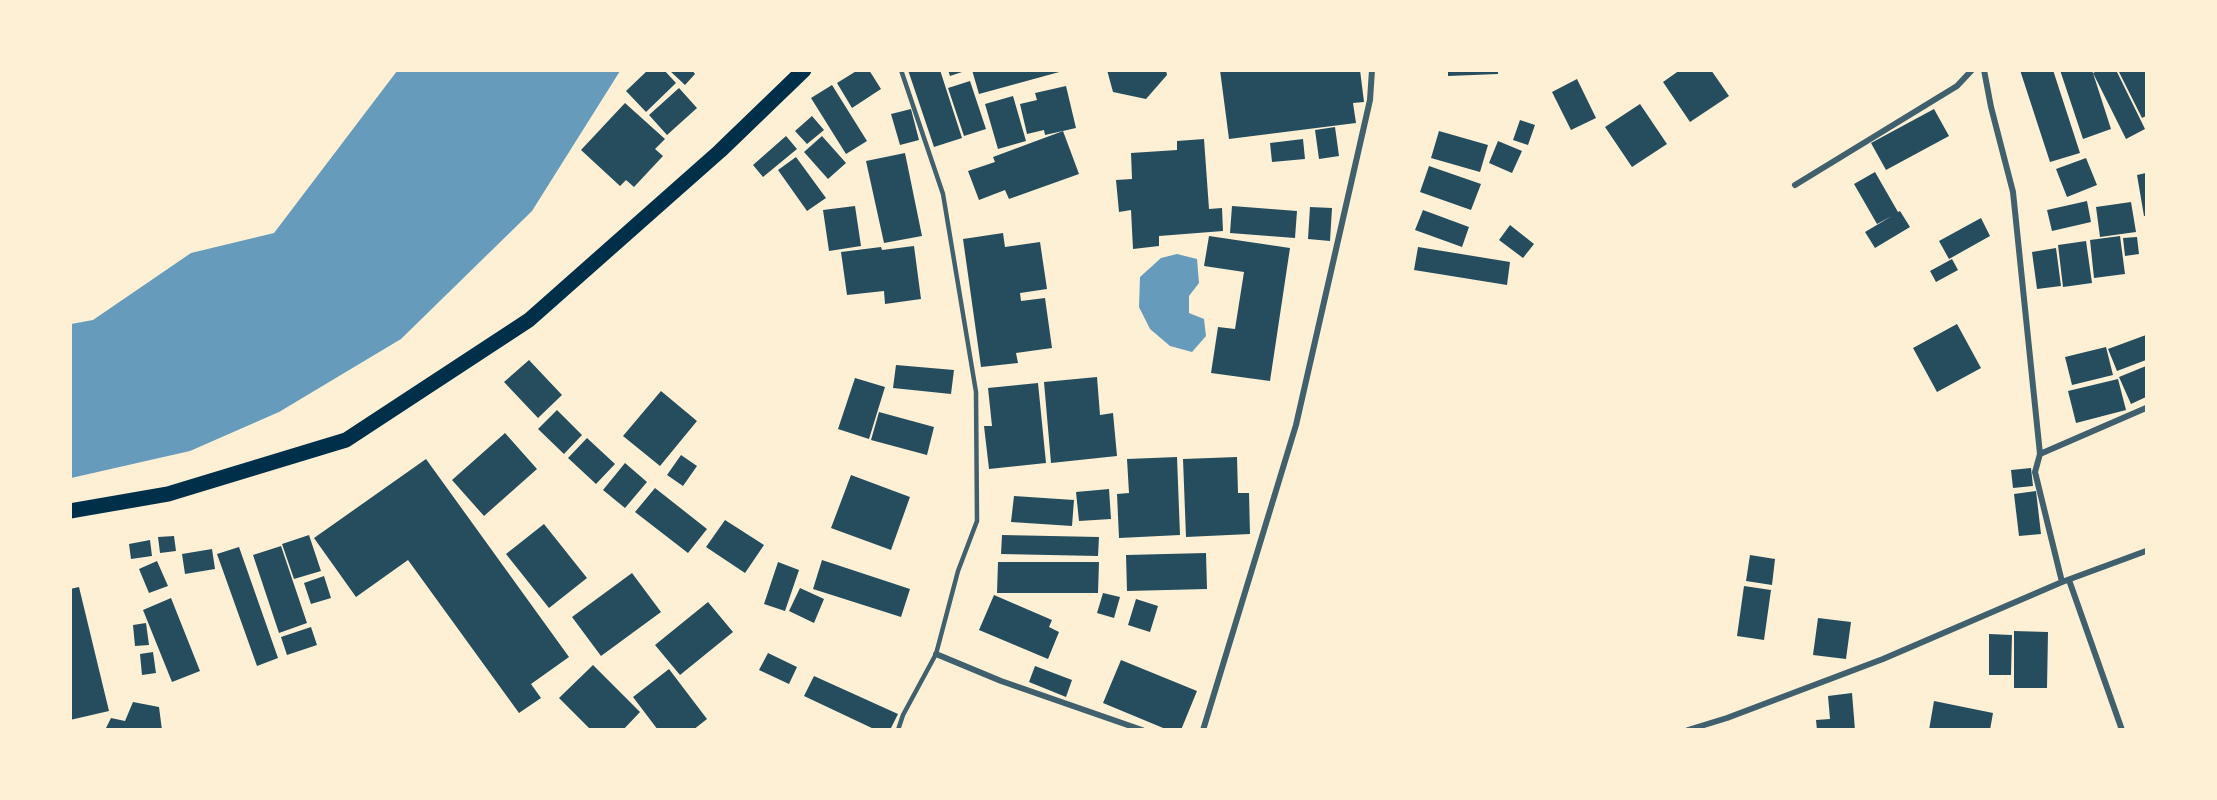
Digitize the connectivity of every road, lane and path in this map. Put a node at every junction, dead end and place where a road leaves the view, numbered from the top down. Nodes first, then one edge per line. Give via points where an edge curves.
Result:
1 (804, 70) edge
2 (901, 70) edge
3 (1372, 70) edge
4 (1972, 70) edge
5 (1984, 70) edge
6 (1795, 185) dead end
7 (2146, 408) edge
8 (2040, 454) junction
9 (70, 511) edge
10 (2146, 551) edge
11 (2065, 581) junction
12 (936, 654) junction
13 (898, 729) edge
14 (1142, 729) edge
15 (1203, 729) edge
16 (1688, 729) edge
17 (2122, 729) edge

1 - 9 main road via 720,151 529,320 346,440 168,494
2 - 12 lane via 943,194 976,392 977,521 958,571
3 - 15 street via 1370,100 1296,425
4 - 6 street via 1957,86
5 - 8 street via 2013,192
7 - 8 street
8 - 11 street via 2036,472
10 - 11 street
11 - 16 street via 1882,658 1727,718
11 - 17 street
12 - 13 lane
12 - 14 street via 1001,681

